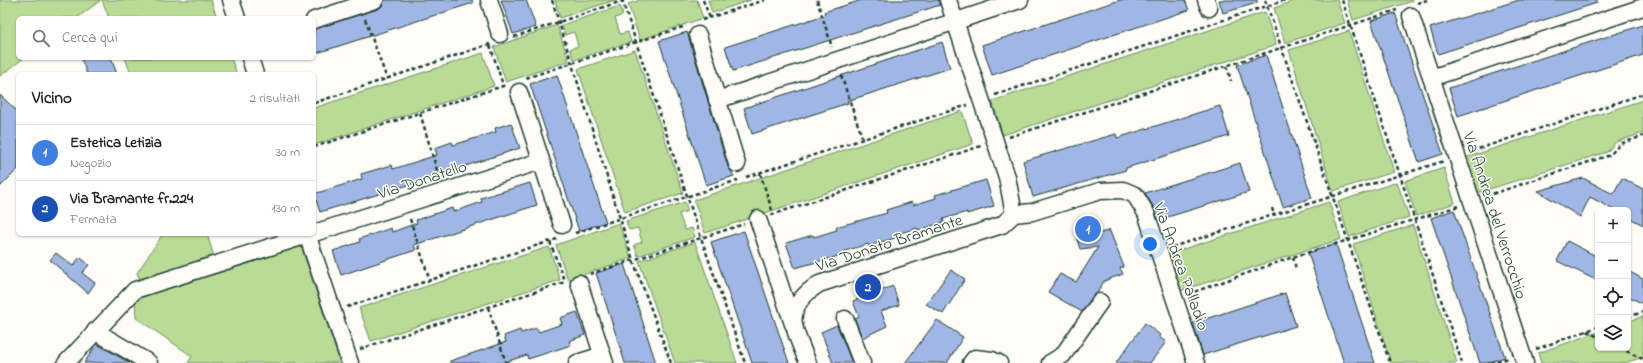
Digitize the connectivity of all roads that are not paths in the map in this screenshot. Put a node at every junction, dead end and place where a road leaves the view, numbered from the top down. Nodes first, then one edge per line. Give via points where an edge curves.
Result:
1 (231, 0) edge
2 (489, 0) edge
3 (948, 0) edge
4 (1020, 0) edge
5 (368, 2) edge
6 (1643, 7) edge
7 (1408, 10) road end
8 (323, 12) edge
9 (236, 16) edge
10 (955, 22) junction
11 (697, 27) road end
12 (499, 40) road end
13 (251, 60) edge
14 (254, 72) edge
15 (1431, 78) junction
16 (517, 85) road end
17 (717, 100) junction
18 (541, 161) junction
19 (736, 164) dead end
20 (1014, 214) junction
21 (758, 219) road end
22 (316, 232) edge
23 (565, 233) road end
24 (304, 236) edge
25 (311, 236) edge
26 (575, 280) road end
27 (1100, 302) dead end
28 (845, 319) dead end
29 (794, 324) junction
30 (95, 331) junction
31 (353, 357) edge
32 (1523, 358) edge
33 (603, 359) edge
34 (66, 363) edge
35 (149, 363) edge
36 (577, 363) edge
37 (808, 363) edge
38 (862, 363) edge
39 (971, 363) edge
40 (999, 363) edge
41 (1050, 363) edge
42 (1196, 363) edge

1 - 9 street
2 - 12 street
3 - 10 street
4 - 10 street
5 - 8 street
6 - 15 street
7 - 15 street, Via Andrea del Verrocchio
10 - 17 street
10 - 20 street via 1007,177
11 - 17 street
13 - 14 street
15 - 32 street, Via Andrea del Verrocchio
16 - 18 street
17 - 19 street
18 - 22 street, Via Donatello
18 - 23 street
20 - 29 street, Via Donato Bramante via 1002,225 820,284 801,300 795,311
20 - 42 street, Via Andrea Palladio via 1032,212 1100,191 1123,190 1135,195 1146,213
21 - 29 street
24 - 30 street, Via Donatello via 135,290
25 - 31 street via 333,311
26 - 33 street
27 - 41 street via 1063,355
28 - 38 street
29 - 37 street
30 - 34 street, Via Donatello
30 - 35 street
33 - 36 street
39 - 40 street via 975,358

